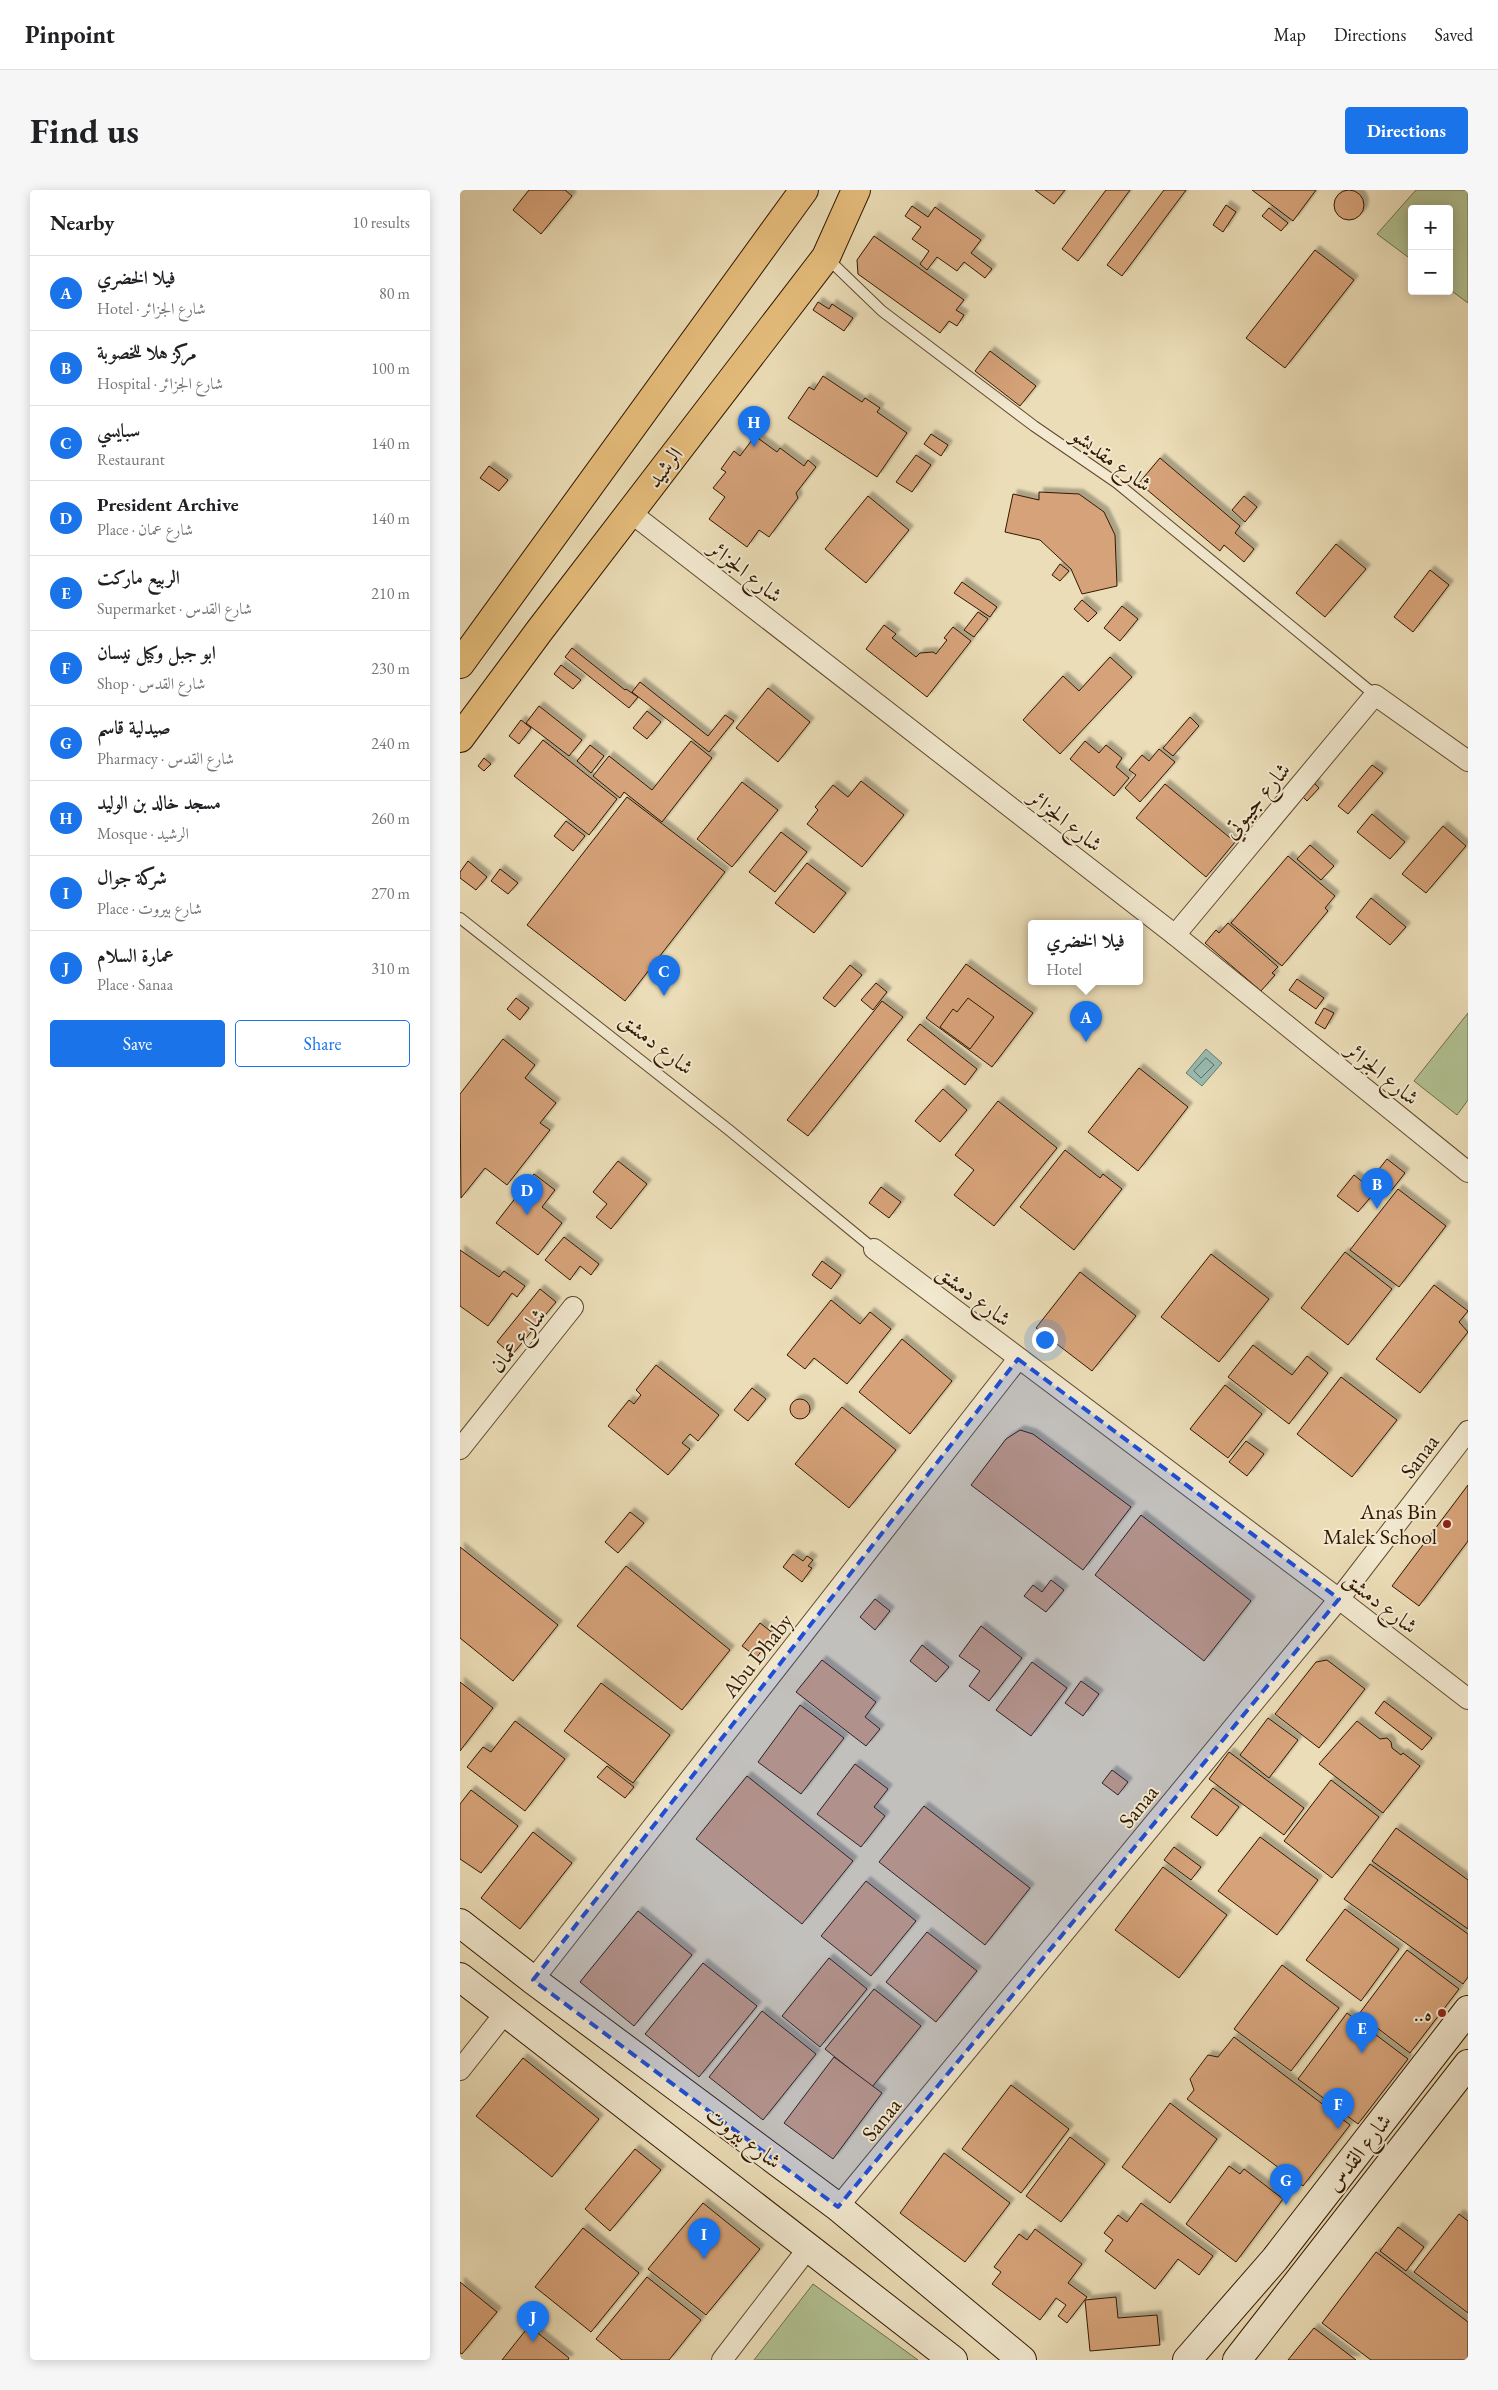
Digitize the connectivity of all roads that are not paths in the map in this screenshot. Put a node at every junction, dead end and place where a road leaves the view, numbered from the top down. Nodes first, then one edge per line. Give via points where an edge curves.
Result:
1 (804, 190) edge
2 (856, 190) edge
3 (826, 257) junction
4 (630, 512) junction
5 (460, 664) edge
6 (1374, 695) junction
7 (460, 738) edge
8 (1468, 761) edge
9 (460, 918) edge
10 (1175, 935) junction
11 (1468, 1172) edge
12 (874, 1249) joint
13 (573, 1307) dead end
14 (1018, 1359) junction
15 (1468, 1430) edge
16 (460, 1449) edge
17 (1339, 1599) junction
18 (1468, 1699) edge
19 (460, 1923) edge
20 (460, 1977) edge
21 (533, 1980) junction
22 (1468, 2010) edge
23 (505, 2013) junction
24 (1468, 2064) edge
25 (460, 2070) edge
26 (838, 2207) junction
27 (809, 2247) junction
28 (722, 2360) edge
29 (953, 2360) edge
30 (1022, 2360) edge
31 (1187, 2360) edge
32 (1237, 2360) edge

1 - 5 main road
2 - 3 main road, الرشيد
3 - 4 main road, الرشيد
3 - 6 lane, شارع مقديشو via 882,311 1034,426 1112,478
4 - 7 main road, الرشيد
4 - 10 street, شارع الجزائر
6 - 8 street
6 - 10 street, شارع جيبوتي
9 - 12 lane, شارع دمشق
10 - 11 street, شارع الجزائر
12 - 14 street, شارع دمشق
13 - 16 street, شارع عمان
14 - 17 street, شارع دمشق
14 - 21 street, Abu Dhaby
15 - 17 street, Sanaa
17 - 18 street, شارع دمشق
17 - 26 street, Sanaa
19 - 21 main road, شارع بيروت
20 - 23 main road, شارع بيروت
21 - 26 main road, شارع بيروت
22 - 31 main road, شارع القدس via 1275,2259
23 - 25 street
23 - 27 main road, شارع بيروت
24 - 32 main road, شارع القدس
26 - 30 main road, شارع بيروت
27 - 28 street
27 - 29 main road, شارع بيروت

